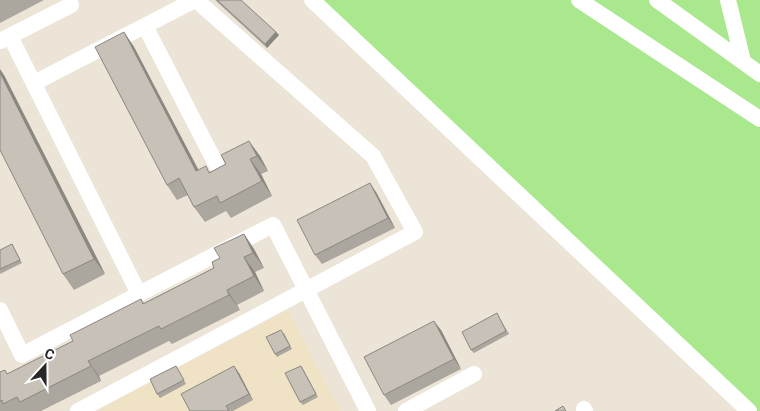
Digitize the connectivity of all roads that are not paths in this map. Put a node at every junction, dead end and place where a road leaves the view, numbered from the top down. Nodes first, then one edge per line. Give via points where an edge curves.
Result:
1 (195, 0) edge
2 (312, 0) edge
3 (579, 0) edge
4 (657, 0) edge
5 (728, 0) edge
6 (71, 5) dead end
7 (146, 26) junction
8 (5, 38) edge
9 (743, 61) junction
10 (760, 74) edge
11 (34, 83) junction
12 (760, 119) edge
13 (216, 164) dead end
14 (305, 290) junction
15 (140, 294) junction
16 (0, 310) edge
17 (474, 374) dead end
18 (78, 411) edge
19 (368, 411) edge
20 (406, 411) edge
21 (749, 411) edge

1 - 7 street
1 - 14 street via 373,156 415,232
2 - 21 street
3 - 12 street
4 - 9 street
5 - 9 street
6 - 8 street
7 - 11 street
7 - 13 street
8 - 11 street
9 - 10 street
11 - 15 street
14 - 15 street via 272,226
14 - 18 street
14 - 19 street
15 - 16 street via 22,355
17 - 20 street

